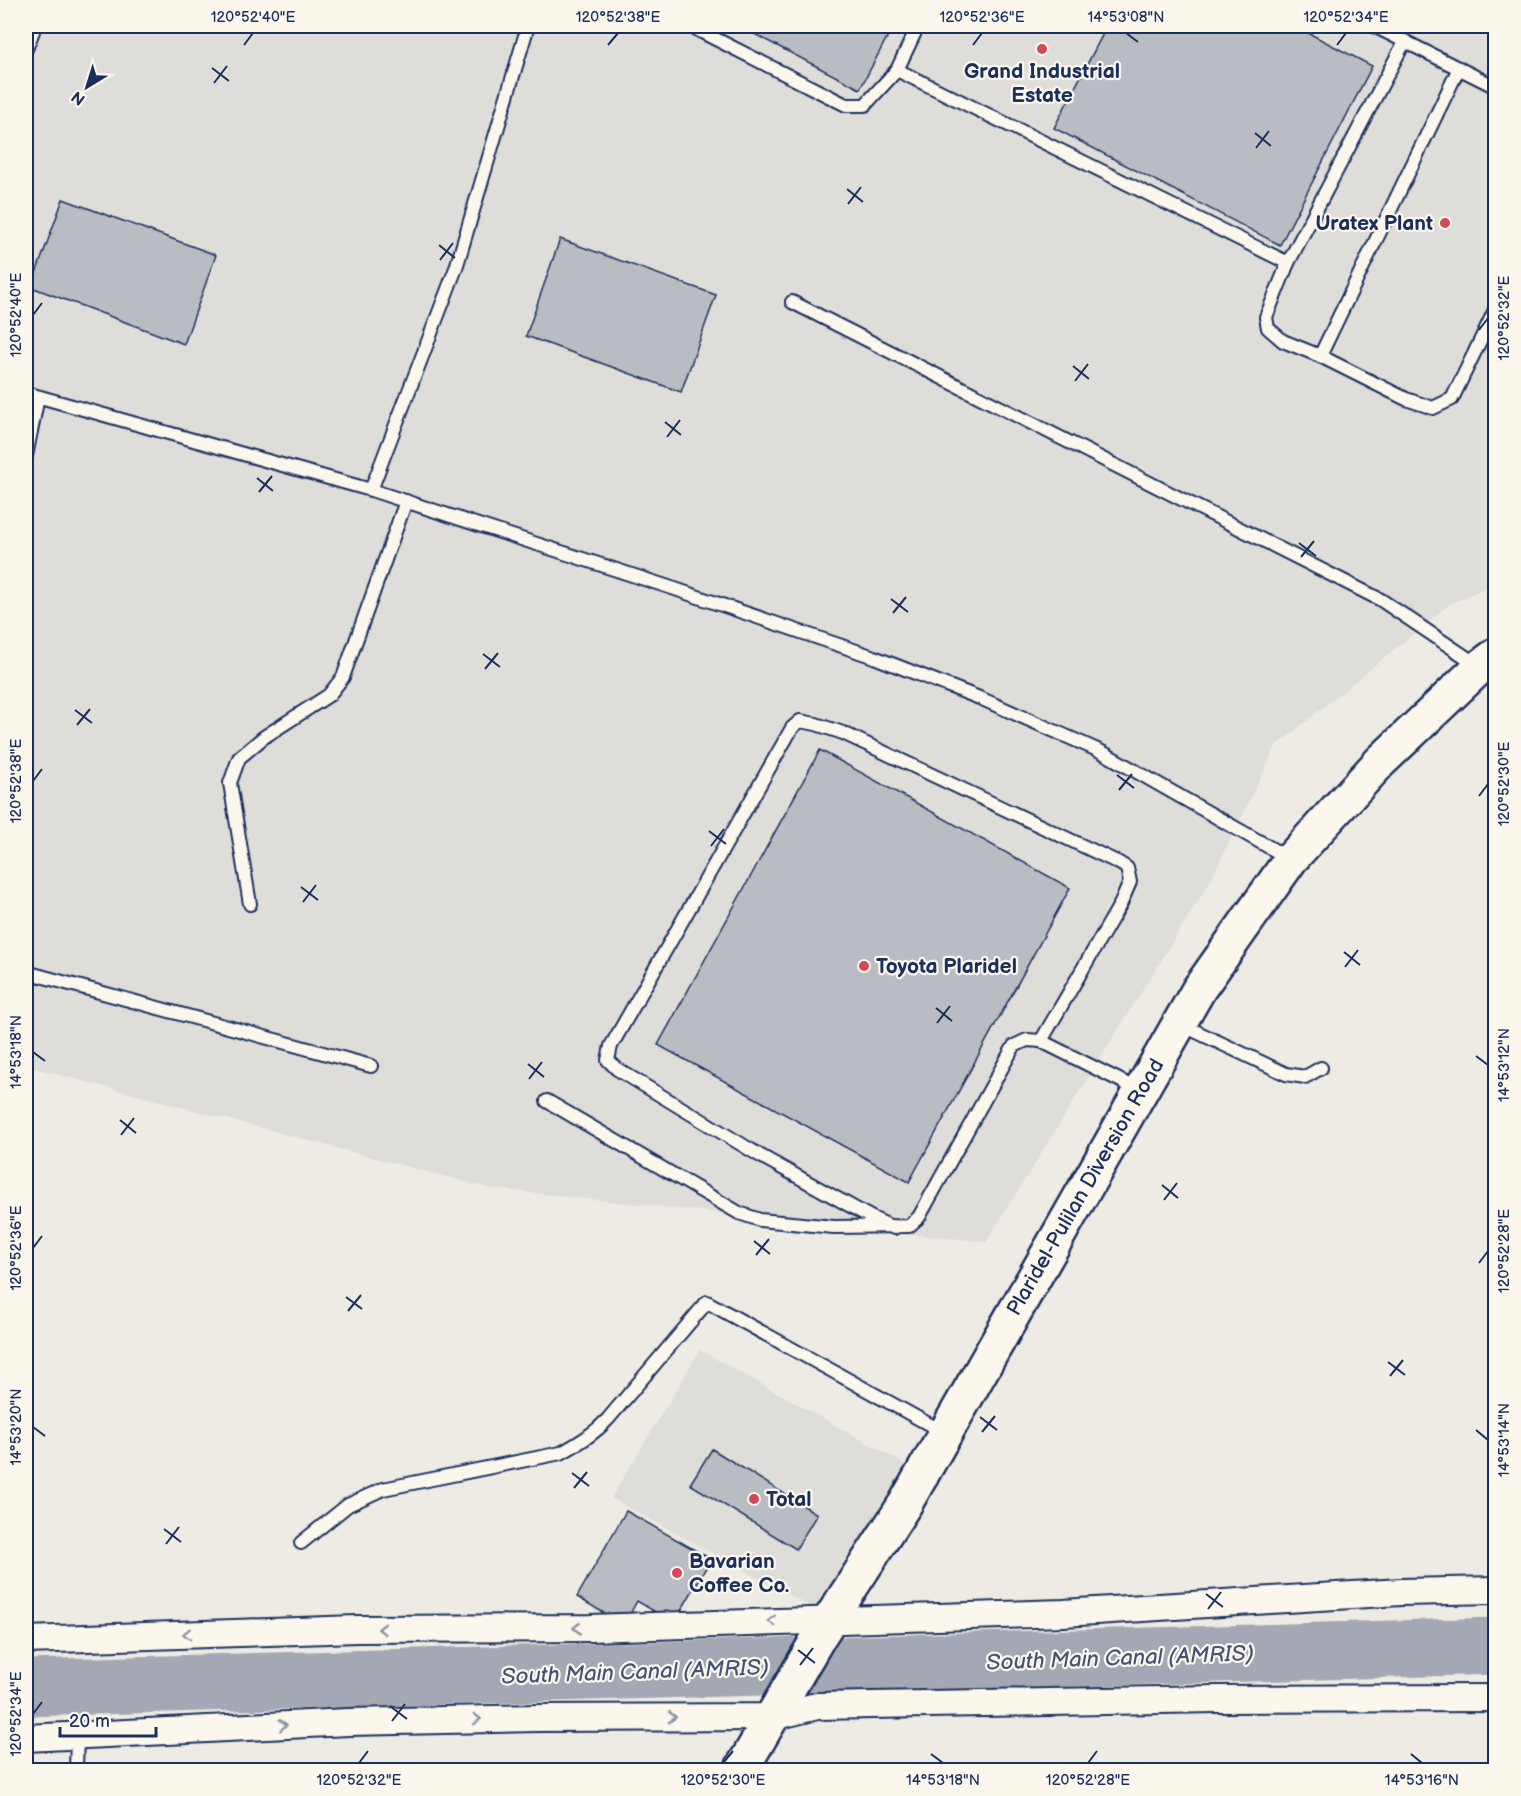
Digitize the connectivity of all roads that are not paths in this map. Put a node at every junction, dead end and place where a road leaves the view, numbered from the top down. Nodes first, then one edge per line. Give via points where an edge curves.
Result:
1 (35, 26) edge
2 (690, 26) edge
3 (918, 26) edge
4 (1374, 26) edge
5 (527, 29) dead end
6 (1405, 41) junction
7 (26, 49) edge
8 (1459, 68) junction
9 (897, 70) junction
10 (1496, 87) edge
11 (1288, 263) junction
12 (792, 302) dead end
13 (1496, 308) edge
14 (1320, 356) junction
15 (26, 393) edge
16 (38, 397) junction
17 (26, 456) edge
18 (371, 490) junction
19 (406, 501) junction
20 (1488, 661) edge
21 (1291, 859) junction
22 (250, 904) dead end
23 (26, 972) edge
24 (1179, 1023) junction
25 (1041, 1041) junction
26 (371, 1066) dead end
27 (1321, 1068) dead end
28 (1140, 1091) junction
29 (547, 1101) dead end
30 (894, 1228) junction
31 (945, 1432) junction
32 (301, 1543) dead end
33 (1496, 1590) edge
34 (826, 1627) junction
35 (26, 1640) edge
36 (1496, 1698) edge
37 (776, 1711) junction
38 (77, 1735) junction
39 (26, 1738) edge
40 (76, 1770) edge
41 (741, 1770) edge

1 - 7 lane
2 - 9 lane via 846,105 865,105
3 - 9 lane
4 - 6 lane
5 - 18 lane via 456,268
6 - 8 lane
6 - 11 lane
8 - 10 lane
8 - 14 lane
9 - 11 lane
11 - 14 lane via 1266,317 1268,328 1283,341
12 - 20 lane via 1381,600
13 - 14 lane via 1452,399 1433,408 1406,399
15 - 16 lane
16 - 17 lane
16 - 18 lane
18 - 19 lane
19 - 21 lane via 874,657 982,699 1102,752
19 - 22 lane via 343,676 329,695 239,758 230,783
20 - 21 highway, Plaridel-Pulilan Diversion Road via 1380,762
21 - 24 highway, Plaridel-Pulilan Diversion Road
23 - 26 lane
24 - 27 lane via 1286,1074 1305,1077
24 - 28 highway, Plaridel-Pulilan Diversion Road
25 - 28 lane
25 - 30 lane via 1027,1040 1014,1046 919,1217 909,1226
25 - 30 lane via 1121,903 1130,882 1127,868 843,733 800,721 792,728 611,1046 608,1060 617,1070 759,1155
28 - 31 highway, Plaridel-Pulilan Diversion Road
29 - 30 lane via 739,1213 770,1221
31 - 32 lane via 707,1302 608,1419 580,1443 561,1453 383,1489 348,1505
31 - 34 highway, Plaridel-Pulilan Diversion Road
33 - 34 street via 1401,1592
34 -> 35 street via 357,1629
34 - 37 highway, Plaridel-Pulilan Diversion Road
36 - 37 street via 817,1706
38 -> 37 street via 348,1722
37 - 41 highway, Plaridel-Pulilan Diversion Road
38 - 39 street
38 - 40 lane

